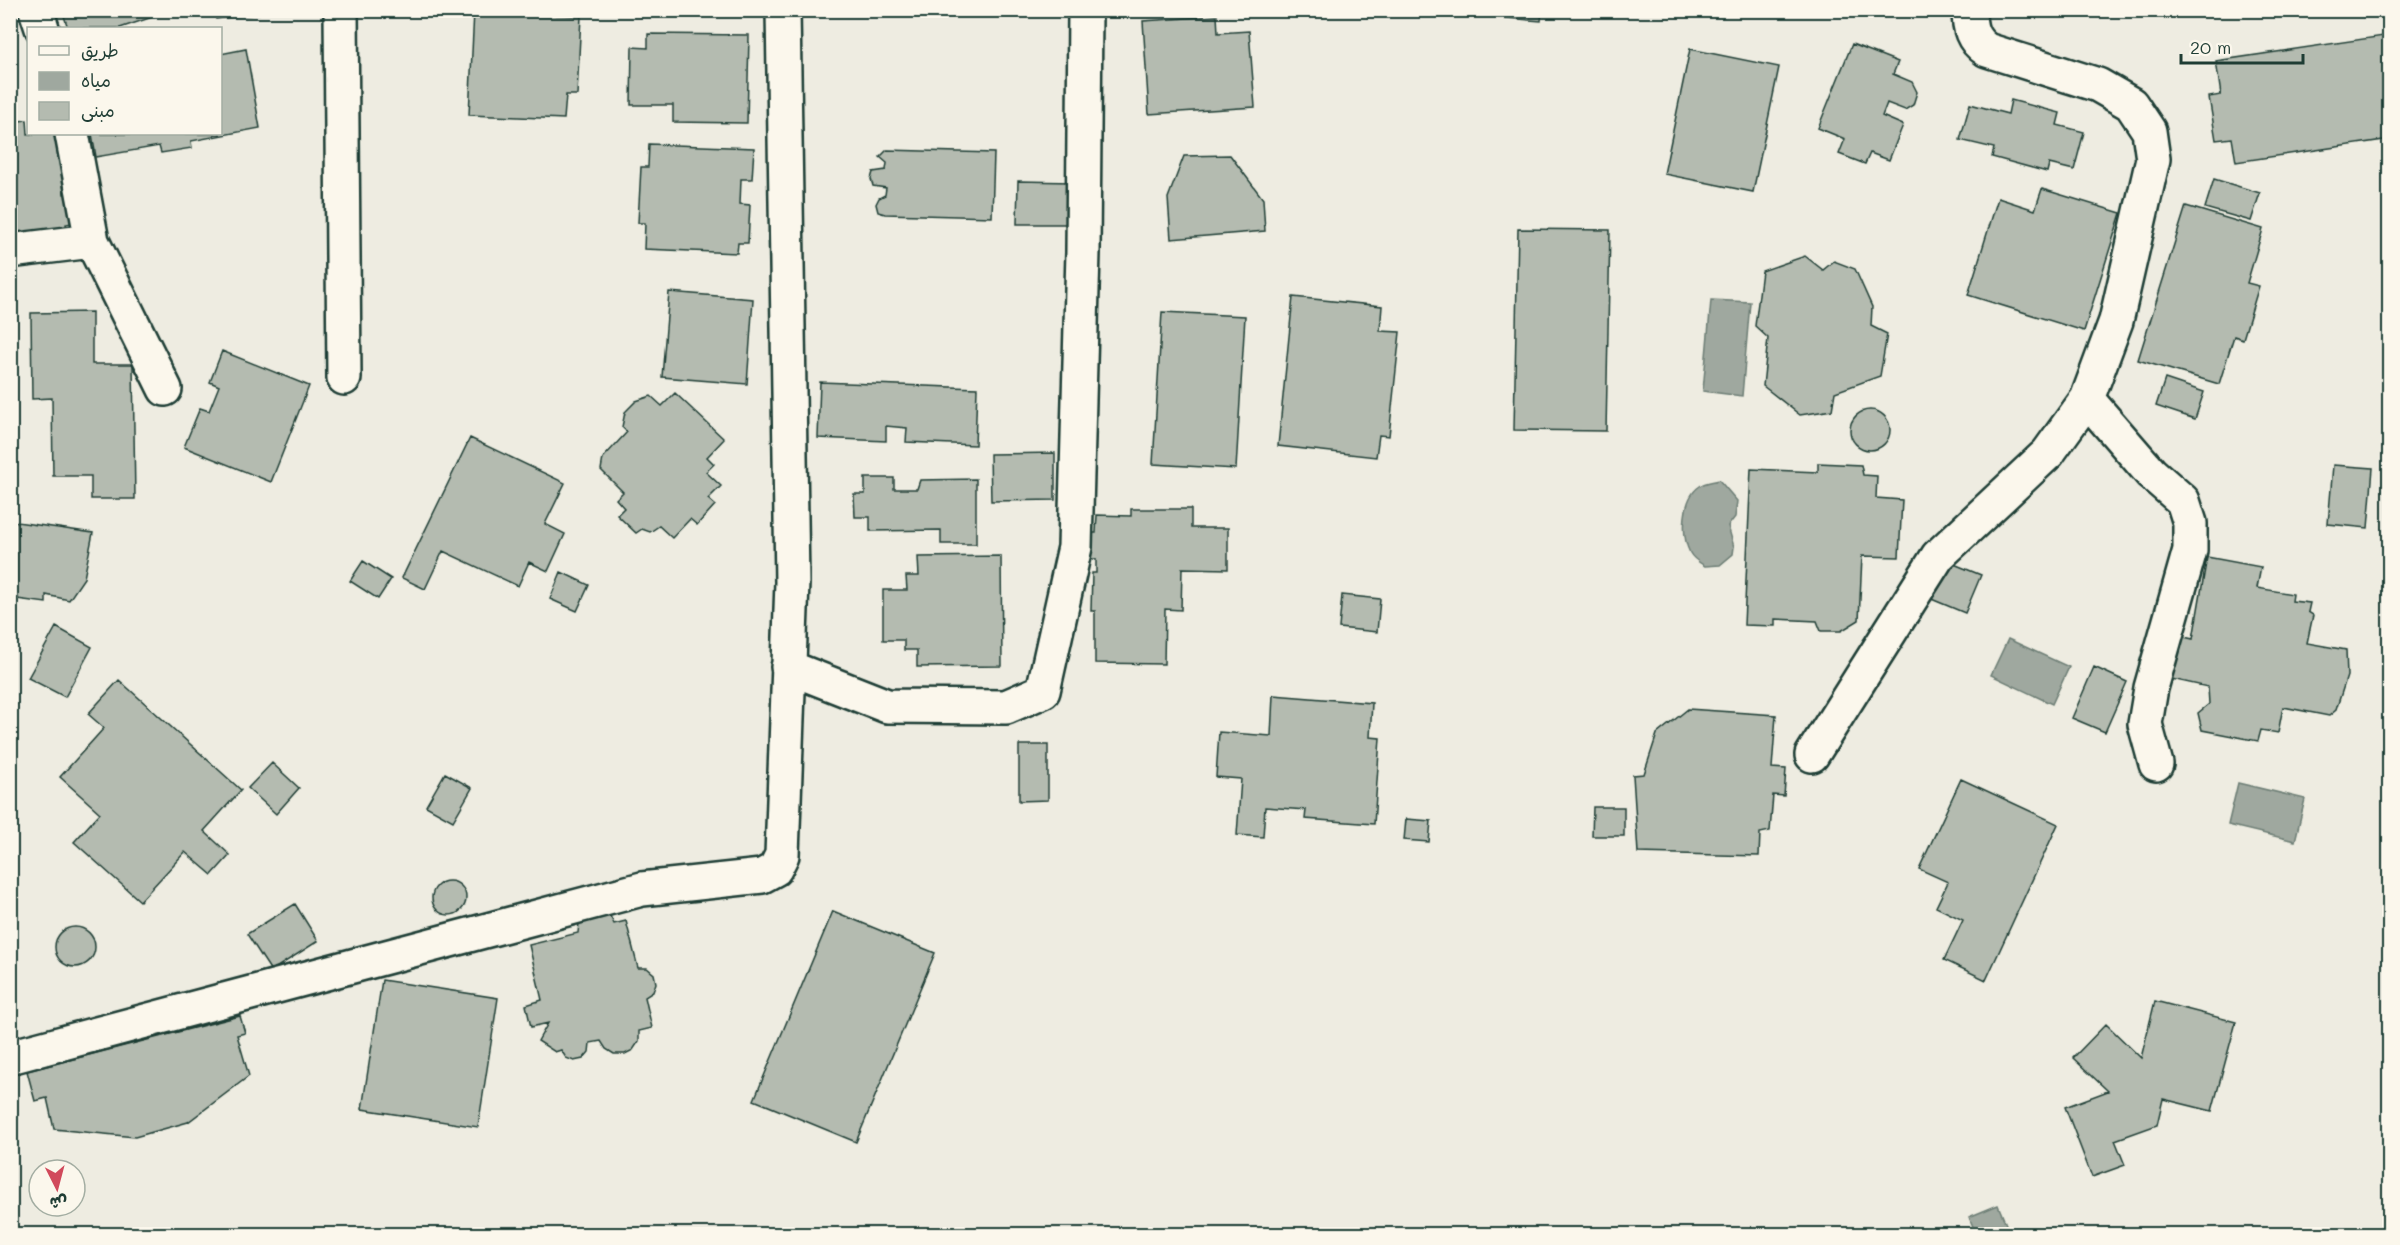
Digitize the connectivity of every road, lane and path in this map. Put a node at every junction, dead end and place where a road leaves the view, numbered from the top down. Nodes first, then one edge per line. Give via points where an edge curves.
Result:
1 (36, 10) edge
2 (341, 10) edge
3 (783, 10) edge
4 (1085, 10) edge
5 (1969, 10) edge
6 (42, 27) edge
7 (72, 135) edge
8 (92, 241) junction
9 (10, 251) edge
10 (344, 378) dead end
11 (165, 389) dead end
12 (2087, 399) junction
13 (788, 667) junction
14 (1812, 755) dead end
15 (2156, 764) dead end
16 (10, 1057) edge

1 - 6 street
2 - 10 street
3 - 13 street via 792,582
4 - 13 street via 1075,547 1043,691 1006,707 888,706
5 - 12 street via 1976,43 1987,50 2098,85 2131,104 2149,131 2153,159 2116,321
7 - 8 street
8 - 9 street
8 - 11 street
12 - 14 street via 2048,453 1938,556
12 - 15 street via 2151,473 2183,501 2190,523 2190,550 2153,679 2145,724
13 - 16 street via 782,855 775,870 762,876 642,889

